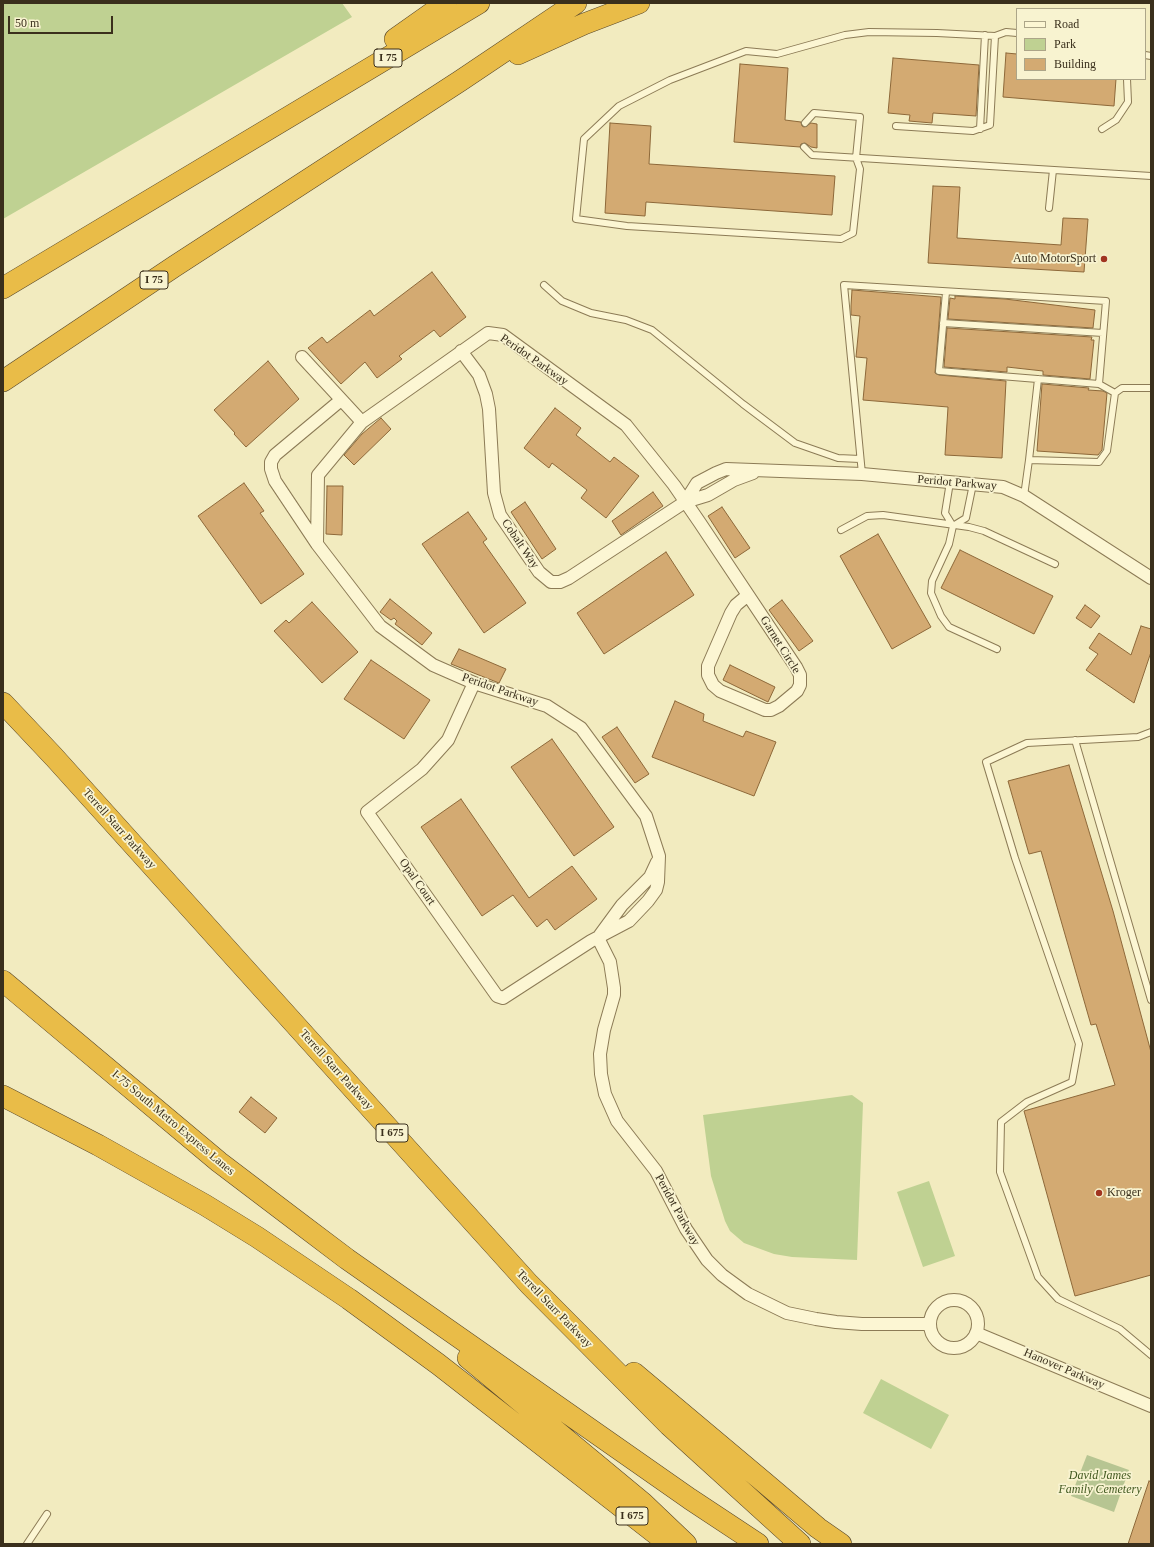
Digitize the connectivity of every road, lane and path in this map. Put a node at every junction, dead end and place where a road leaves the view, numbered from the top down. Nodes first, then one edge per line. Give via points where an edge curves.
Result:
1 (446, 3) edge
2 (479, 3) edge
3 (576, 3) edge
4 (640, 3) edge
5 (1016, 33) edge
6 (985, 35) junction
7 (995, 36) junction
8 (460, 80) junction
9 (1128, 80) edge
10 (297, 113) junction
11 (805, 123) dead end
12 (896, 126) dead end
13 (980, 129) junction
14 (1102, 129) dead end
15 (804, 147) dead end
16 (856, 158) junction
17 (1053, 170) junction
18 (1151, 176) edge
19 (1049, 208) dead end
20 (544, 285) dead end
21 (3, 288) edge
22 (946, 292) junction
23 (943, 324) junction
24 (1103, 333) junction
25 (461, 351) junction
26 (302, 357) dead end
27 (1038, 379) junction
28 (3, 381) edge
29 (1099, 384) junction
30 (1151, 388) edge
31 (1115, 393) junction
32 (341, 400) junction
33 (362, 422) junction
34 (860, 460) junction
35 (1029, 460) junction
36 (862, 474) junction
37 (950, 482) junction
38 (973, 484) junction
39 (1024, 496) junction
40 (685, 502) junction
41 (953, 526) junction
42 (841, 530) dead end
43 (317, 544) junction
44 (1055, 564) dead end
45 (1151, 578) edge
46 (748, 595) junction
47 (997, 649) dead end
48 (474, 682) junction
49 (3, 703) edge
50 (1151, 732) edge
51 (1076, 740) junction
52 (598, 938) junction
53 (3, 981) edge
54 (1151, 1000) edge
55 (3, 1096) edge
56 (347, 1259) junction
57 (529, 1284) junction
58 (929, 1324) junction
59 (976, 1334) junction
60 (1151, 1355) edge
61 (1151, 1406) edge
62 (595, 1487) junction
63 (47, 1514) dead end
64 (27, 1544) edge
65 (653, 1544) edge
66 (669, 1544) edge
67 (686, 1544) edge
68 (758, 1544) edge
69 (800, 1544) edge
70 (841, 1544) edge

1 - 10 highway
2 - 10 highway, I 75
3 - 8 highway, I 75
4 - 8 highway via 584,24
5 - 7 lane via 1006,32
6 - 7 lane
6 - 13 lane
6 - 16 lane via 869,32 845,35 777,54 746,51 670,80 619,106 584,139 576,219 627,226 841,240 853,233 860,169
7 - 13 lane via 990,125
8 - 28 highway, I 75
9 - 14 lane via 1128,102 1116,120
10 - 21 highway, I 75
11 - 16 lane via 814,113 860,117
12 - 13 lane via 973,131
15 - 16 lane via 812,155
16 - 17 lane
17 - 18 lane
17 - 19 lane
20 - 34 lane via 562,301 591,313 626,320 652,330 795,443 838,458
22 - 23 lane
22 - 24 lane via 1106,301
22 - 34 lane via 844,285
23 - 24 lane
23 - 27 lane via 938,371
24 - 29 lane
25 - 33 street, Peridot Parkway
25 - 40 street, Peridot Parkway via 488,333 503,335 626,425
25 - 40 street, Cobalt Way via 479,375 486,394 494,493 500,514 539,572 548,581 560,582 569,578
26 - 32 street
27 - 29 lane
27 - 35 lane
29 - 31 lane
30 - 31 lane via 1122,388
31 - 35 lane via 1107,452 1099,462
32 - 33 street
32 - 43 street, Peridot Parkway via 275,455 271,462 275,481
33 - 43 street, Peridot Parkway via 318,474
34 - 36 lane
35 - 39 lane
36 - 37 street, Peridot Parkway
36 - 40 street, Peridot Parkway via 721,470 697,483
37 - 38 street, Peridot Parkway
37 - 41 lane via 945,512
38 - 39 street, Peridot Parkway via 1003,487
38 - 41 lane via 966,518
39 - 45 street, Peridot Parkway
40 - 46 street, Garnet Circle
41 - 42 lane via 883,515 867,516
41 - 44 lane via 984,531
41 - 47 lane via 950,544 932,581 931,593 949,627
43 - 48 street, Peridot Parkway via 380,626 433,665
46 - 46 street, Garnet Circle via 801,678 796,691 771,710 765,710 720,691 713,685 708,674 708,666 728,618 736,605
48 - 52 street, Peridot Parkway via 547,706 580,728 646,816 659,856 656,890 629,921
48 - 52 street, Opal Court via 448,740 422,770 367,812 497,996 503,998
49 - 57 highway, Terrell Starr Parkway / I 675
50 - 51 lane via 1138,737
51 - 54 lane
51 - 60 lane via 1027,743 986,762 1079,1044 1072,1082 1027,1102 1001,1122 1000,1172 1038,1277 1058,1300 1120,1329
52 - 58 street, Peridot Parkway via 610,962 614,988 600,1054 600,1074 605,1094 617,1121 650,1163 686,1229 707,1260 748,1294 787,1312 836,1322
53 - 56 highway, I-75 South Metro Express Lanes via 219,1162
55 - 62 highway, I 675 via 125,1160 257,1237 349,1299 438,1364
56 - 67 highway via 643,1503
56 - 68 highway
57 - 69 highway, Terrell Starr Parkway / I 675 via 668,1425
57 - 70 highway via 818,1528
58 - 59 street via 934,1338 945,1347 960,1348 967,1345
58 - 59 street via 930,1317 940,1304 954,1300 962,1301 969,1305 977,1318
59 - 61 street, Hanover Parkway
62 - 65 highway
62 - 66 highway, I 675
63 - 64 lane

